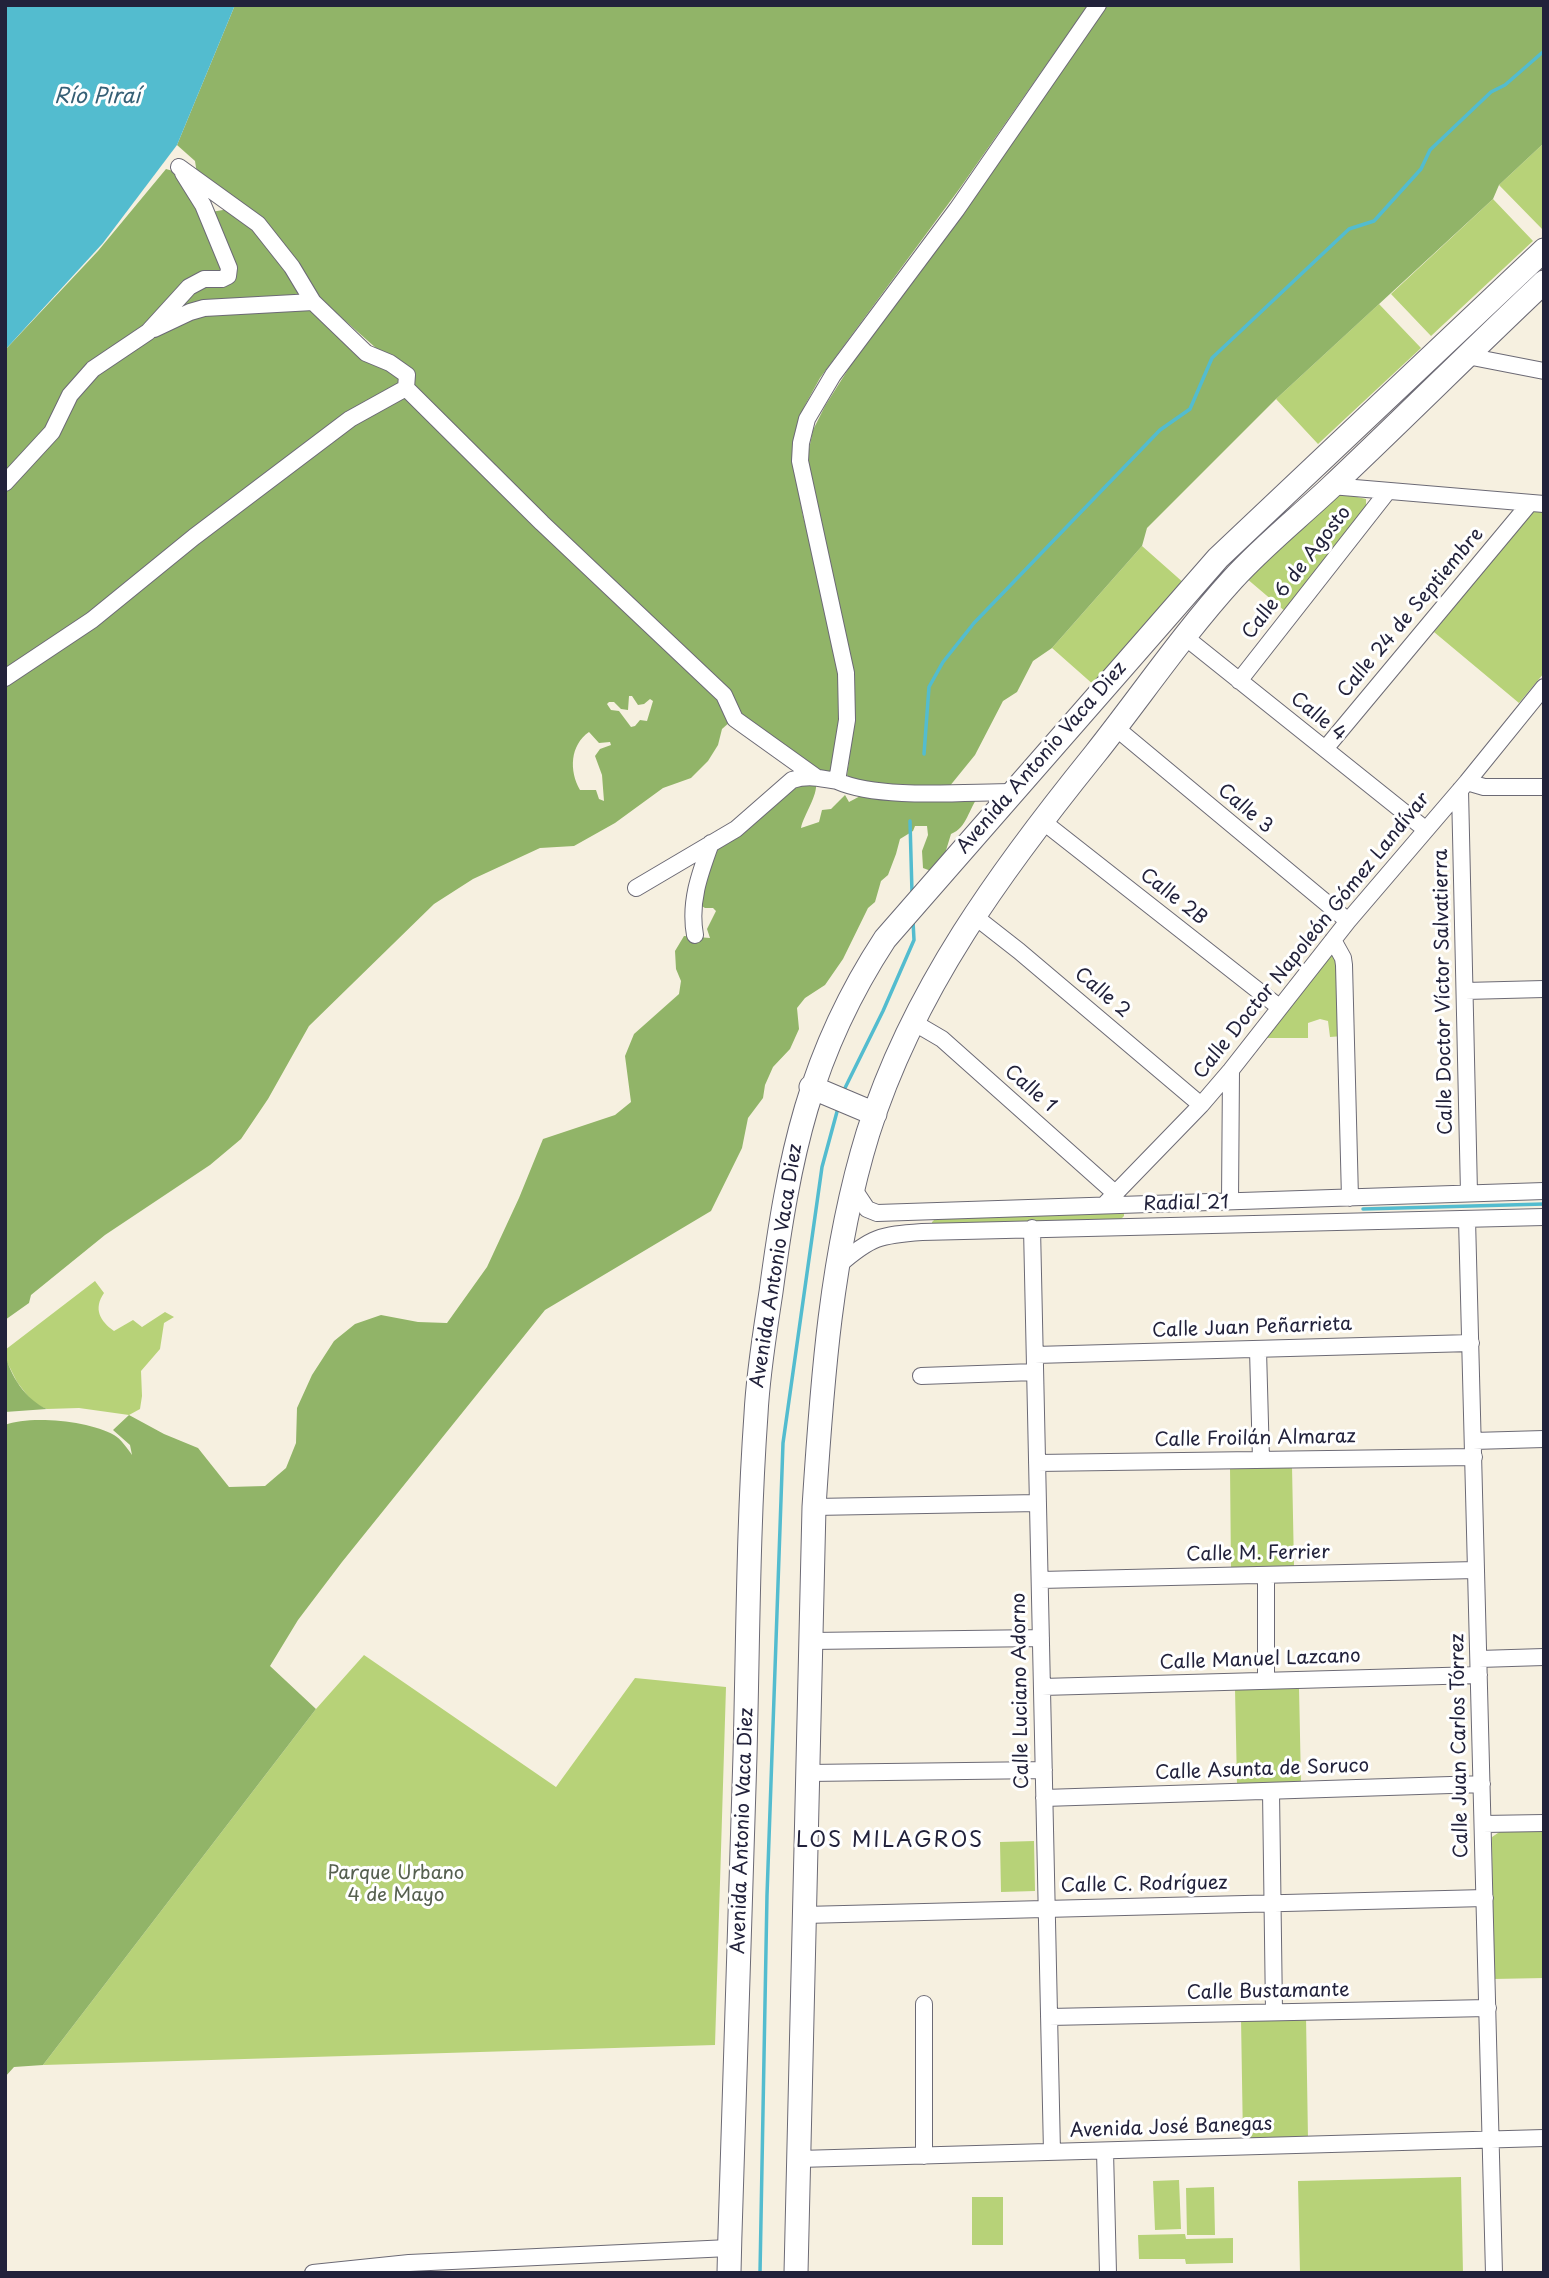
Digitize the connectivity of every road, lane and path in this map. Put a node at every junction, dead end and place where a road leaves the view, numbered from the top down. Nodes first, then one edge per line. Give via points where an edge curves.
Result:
1 (1098, 5) edge
2 (1544, 250) edge
3 (1544, 282) edge
4 (313, 302) junction
5 (148, 332) junction
6 (1467, 356) junction
7 (1544, 372) edge
8 (407, 388) junction
9 (5, 483) edge
10 (1331, 486) junction
11 (1388, 491) junction
12 (1537, 504) edge
13 (1185, 637) junction
14 (5, 678) edge
15 (1239, 681) junction
16 (1544, 687) edge
17 (1116, 728) junction
18 (1325, 749) junction
19 (817, 777) junction
20 (837, 781) junction
21 (1463, 786) junction
22 (1544, 787) edge
23 (1013, 792) junction
24 (1041, 820) junction
25 (1425, 829) junction
26 (711, 843) junction
27 (636, 888) dead end
28 (973, 915) junction
29 (1348, 922) junction
30 (695, 935) dead end
31 (1334, 940) junction
32 (1544, 989) edge
33 (1465, 991) junction
34 (1279, 1007) junction
35 (913, 1022) junction
36 (1231, 1070) junction
37 (816, 1089) junction
38 (1201, 1105) junction
39 (867, 1110) junction
40 (853, 1188) junction
41 (1544, 1191) edge
42 (1469, 1193) junction
43 (1350, 1198) junction
44 (1110, 1199) junction
45 (1230, 1201) junction
46 (1412, 1209) junction
47 (922, 1213) junction
48 (1544, 1217) edge
49 (1468, 1219) junction
50 (1032, 1228) junction
51 (922, 1232) junction
52 (839, 1265) junction
53 (1471, 1343) junction
54 (1258, 1350) junction
55 (1035, 1355) junction
56 (1035, 1372) junction
57 (921, 1376) dead end
58 (1544, 1439) edge
59 (1473, 1449) junction
60 (1261, 1460) junction
61 (1037, 1463) junction
62 (1038, 1503) junction
63 (814, 1507) junction
64 (1476, 1570) junction
65 (1266, 1575) junction
66 (1040, 1580) junction
67 (1041, 1638) junction
68 (811, 1641) junction
69 (1544, 1657) edge
70 (1479, 1667) junction
71 (1266, 1681) junction
72 (1042, 1687) junction
73 (1044, 1770) junction
74 (808, 1773) junction
75 (1482, 1784) junction
76 (1271, 1791) junction
77 (1044, 1798) junction
78 (1544, 1823) edge
79 (1483, 1824) junction
80 (1485, 1898) junction
81 (1272, 1903) junction
82 (1047, 1908) junction
83 (804, 1916) junction
84 (924, 2004) dead end
85 (1488, 2008) junction
86 (1274, 2012) junction
87 (1049, 2017) junction
88 (1544, 2138) edge
89 (1490, 2139) junction
90 (1105, 2151) junction
91 (1052, 2152) junction
92 (924, 2156) junction
93 (799, 2159) junction
94 (729, 2248) junction
95 (313, 2273) edge
96 (729, 2273) edge
97 (796, 2273) edge
98 (1108, 2273) edge
99 (1494, 2273) edge

1 - 20 street via 957,209 833,375 807,419 800,461 846,673 847,720
2 - 23 highway, Avenida Antonio Vaca Diez via 1218,558
3 - 6 highway, Avenida Antonio Vaca Diez
4 - 5 street via 204,309
4 - 5 street via 258,224 179,167 203,205 229,268 228,276 204,279 189,287
4 - 8 street via 366,353 407,375
5 - 9 street via 93,369 70,395 52,432
6 - 7 street
6 - 10 highway, Avenida Antonio Vaca Diez
8 - 14 street via 339,427 92,620
8 - 19 street via 724,695 735,719
10 - 11 street
10 - 13 highway, Avenida Antonio Vaca Diez via 1233,578
11 - 12 street
11 - 15 street, Calle 6 de Agosto
12 - 18 street, Calle 24 de Septiembre
13 - 15 street, Calle 4
13 - 17 highway, Avenida Antonio Vaca Diez
15 - 18 street, Calle 4
16 - 21 street, Calle Doctor Napoleón Gómez Landívar
17 - 24 highway, Avenida Antonio Vaca Diez
17 - 29 street, Calle 3
18 - 25 street, Calle 4
19 - 20 street
19 - 26 street via 792,780 736,828
20 - 23 street via 871,790
21 - 22 street
21 - 25 street, Calle Doctor Napoleón Gómez Landívar
21 - 33 street, Calle Doctor Víctor Salvatierra
23 - 37 highway, Avenida Antonio Vaca Diez via 885,939 832,1034
24 - 28 highway, Avenida Antonio Vaca Diez
24 - 34 street, Calle 2B
25 - 29 street, Calle Doctor Napoleón Gómez Landívar
26 - 27 street
26 - 30 street via 694,897
28 - 35 highway, Avenida Antonio Vaca Diez
28 - 38 street, Calle 2
29 - 31 street, Calle Doctor Napoleón Gómez Landívar
31 - 34 street, Calle Doctor Napoleón Gómez Landívar
31 - 43 street via 1344,965
32 - 33 street
33 - 42 street, Calle Doctor Víctor Salvatierra
34 - 36 street, Calle Doctor Napoleón Gómez Landívar
35 - 39 highway, Avenida Antonio Vaca Diez
35 - 44 street, Calle 1 via 942,1040
36 - 38 street, Calle Doctor Napoleón Gómez Landívar
36 - 45 street
37 - 39 highway
37 - 94 highway, Avenida Antonio Vaca Diez via 793,1153 756,1410
38 - 44 street, Calle Doctor Napoleón Gómez Landívar
39 - 40 highway, Avenida Antonio Vaca Diez
40 - 47 street, Radial 21 via 867,1209 877,1213
40 - 52 highway, Avenida Antonio Vaca Diez
41 - 42 street, Radial 21
42 - 46 street, Radial 21
43 - 45 street, Radial 21
43 - 46 street, Radial 21
44 - 45 street, Radial 21
44 - 47 street, Radial 21
46 - 49 street, Radial 21
46 - 50 street, Radial 21
47 - 51 street
48 - 49 street, Radial 21
49 - 53 street, Calle Juan Carlos Tórrez
50 - 51 street, Radial 21
50 - 55 street, Calle Luciano Adorno
51 - 52 street, Radial 21 via 885,1235 866,1242
52 - 63 highway, Avenida Antonio Vaca Diez via 822,1387
53 - 54 street, Calle Juan Peñarrieta
53 - 59 street, Calle Juan Carlos Tórrez
54 - 55 street, Calle Juan Peñarrieta
54 - 60 street
55 - 56 street, Calle Luciano Adorno
56 - 57 street
56 - 61 street, Calle Luciano Adorno
58 - 59 street, Calle Froilán Almaraz
59 - 60 street, Calle Froilán Almaraz
59 - 64 street, Calle Juan Carlos Tórrez
60 - 61 street, Calle Froilán Almaraz
61 - 62 street, Calle Luciano Adorno
62 - 63 street
62 - 66 street, Calle Luciano Adorno
63 - 68 highway, Avenida Antonio Vaca Diez
64 - 65 street, Calle M. Ferrier
64 - 70 street, Calle Juan Carlos Tórrez
65 - 66 street, Calle M. Ferrier
65 - 71 street
66 - 67 street, Calle Luciano Adorno
67 - 68 street
67 - 72 street, Calle Luciano Adorno
68 - 74 highway, Avenida Antonio Vaca Diez
69 - 70 street, Calle Manuel Lazcano
70 - 71 street, Calle Manuel Lazcano
70 - 75 street, Calle Juan Carlos Tórrez
71 - 72 street, Calle Manuel Lazcano
72 - 73 street, Calle Luciano Adorno
73 - 74 street
73 - 77 street, Calle Luciano Adorno
74 - 83 highway, Avenida Antonio Vaca Diez
75 - 76 street, Calle Asunta de Soruco
75 - 79 street, Calle Juan Carlos Tórrez
76 - 77 street, Calle Asunta de Soruco
76 - 81 street
77 - 82 street, Calle Luciano Adorno
78 - 79 street
79 - 80 street, Calle Juan Carlos Tórrez
80 - 81 street, Calle C. Rodríguez
80 - 85 street, Calle Juan Carlos Tórrez
81 - 82 street, Calle C. Rodríguez
81 - 86 street
82 - 83 street, Calle C. Rodríguez
82 - 87 street, Calle Luciano Adorno
83 - 93 highway, Avenida Antonio Vaca Diez
84 - 92 street
85 - 86 street, Calle Bustamante
85 - 89 street, Calle Juan Carlos Tórrez
86 - 87 street, Calle Bustamante
87 - 91 street, Calle Luciano Adorno
88 - 89 street, Avenida José Banegas
89 - 90 street, Avenida José Banegas
89 - 99 street, Calle Juan Carlos Tórrez
90 - 91 street, Avenida José Banegas
90 - 98 street
91 - 92 street, Avenida José Banegas
92 - 93 street, Avenida José Banegas
93 - 97 highway, Avenida Antonio Vaca Diez
94 - 95 street via 409,2263
94 - 96 highway, Avenida Antonio Vaca Diez

